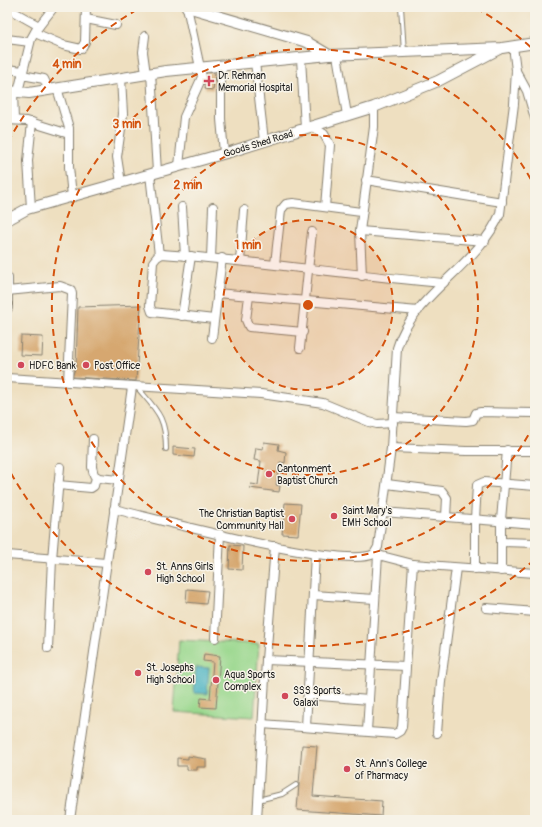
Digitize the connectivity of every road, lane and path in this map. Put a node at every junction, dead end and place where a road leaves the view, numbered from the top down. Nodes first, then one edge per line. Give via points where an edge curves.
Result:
1 (54, 7) edge
2 (86, 7) edge
3 (187, 7) edge
4 (401, 7) edge
5 (7, 8) edge
6 (210, 10) edge
7 (86, 19) junction
8 (116, 25) dead end
9 (37, 29) junction
10 (145, 36) dead end
11 (7, 39) edge
12 (30, 42) junction
13 (535, 42) edge
14 (513, 46) junction
15 (502, 48) junction
16 (404, 52) junction
17 (333, 55) junction
18 (301, 58) junction
19 (255, 62) junction
20 (221, 65) junction
21 (200, 68) junction
22 (7, 69) edge
23 (516, 70) junction
24 (22, 73) junction
25 (148, 74) junction
26 (121, 78) junction
27 (53, 89) junction
28 (13, 92) edge
29 (374, 107) junction
30 (347, 115) junction
31 (535, 118) edge
32 (10, 120) edge
33 (32, 122) junction
34 (308, 127) junction
35 (69, 134) junction
36 (264, 141) junction
37 (224, 153) junction
38 (179, 166) junction
39 (154, 173) junction
40 (366, 180) junction
41 (120, 183) junction
42 (72, 196) junction
43 (502, 202) junction
44 (182, 207) dead end
45 (213, 207) dead end
46 (325, 207) junction
47 (31, 208) junction
48 (244, 210) dead end
49 (361, 212) junction
50 (7, 220) edge
51 (360, 231) junction
52 (312, 232) dead end
53 (485, 241) junction
54 (159, 255) junction
55 (188, 256) junction
56 (211, 258) junction
57 (222, 258) junction
58 (240, 261) junction
59 (275, 264) junction
60 (308, 268) junction
61 (362, 276) junction
62 (7, 278) edge
63 (443, 283) junction
64 (8, 291) edge
65 (217, 293) junction
66 (249, 296) junction
67 (305, 301) junction
68 (7, 308) edge
69 (418, 311) junction
70 (182, 316) junction
71 (214, 319) junction
72 (303, 332) junction
73 (212, 338) dead end
74 (300, 348) dead end
75 (7, 378) edge
76 (68, 382) junction
77 (134, 387) junction
78 (535, 413) edge
79 (393, 420) junction
80 (93, 439) dead end
81 (391, 448) junction
82 (166, 449) dead end
83 (507, 450) junction
84 (535, 451) edge
85 (60, 468) dead end
86 (96, 477) junction
87 (118, 480) junction
88 (387, 484) junction
89 (504, 484) junction
90 (58, 485) junction
91 (535, 486) edge
92 (114, 509) junction
93 (383, 512) junction
94 (446, 517) junction
95 (475, 519) junction
96 (501, 520) junction
97 (535, 524) edge
98 (220, 534) junction
99 (501, 542) junction
100 (535, 543) edge
101 (275, 546) junction
102 (315, 554) junction
103 (7, 555) edge
104 (376, 555) junction
105 (52, 559) junction
106 (106, 563) junction
107 (413, 564) junction
108 (456, 568) junction
109 (474, 569) junction
110 (501, 571) junction
111 (535, 573) edge
112 (313, 595) junction
113 (375, 599) junction
114 (486, 608) dead end
115 (535, 612) edge
116 (215, 638) dead end
117 (48, 648) dead end
118 (266, 660) junction
119 (310, 662) junction
120 (371, 665) junction
121 (406, 666) junction
122 (308, 695) junction
123 (369, 700) junction
124 (262, 724) junction
125 (306, 727) junction
126 (367, 732) junction
127 (438, 733) dead end
128 (296, 784) dead end
129 (258, 800) junction
130 (70, 820) edge
131 (257, 820) edge

1 - 9 street
2 - 7 street
3 - 6 street
3 - 21 street
4 - 16 lane
5 - 9 street
6 - 17 street via 307,42
7 - 8 street
7 - 9 street via 85,42 80,49 63,45
9 - 12 street
10 - 25 street via 143,52
11 - 12 street
12 - 24 street
13 - 14 street, Goods Shed Road
14 - 15 street, Goods Shed Road
14 - 23 street
15 - 16 street, Goods Shed Road
15 - 29 street, Goods Shed Road via 438,81
16 - 17 street, Goods Shed Road
17 - 18 street, Goods Shed Road
17 - 30 street
18 - 19 street, Goods Shed Road
18 - 34 street
19 - 20 street, Goods Shed Road
19 - 36 street
20 - 21 street, Goods Shed Road
20 - 37 street
21 - 25 street, Goods Shed Road
21 - 38 street via 202,81 184,117
22 - 24 street
23 - 31 street via 527,91
23 - 43 street
24 - 27 street via 44,79
24 - 28 street
25 - 26 street, Goods Shed Road
25 - 39 street
26 - 27 street, Goods Shed Road
26 - 41 street via 123,114 118,157
27 - 28 street, Goods Shed Road via 29,93
27 - 35 street via 66,115
28 - 32 street
29 - 30 street, Goods Shed Road
29 - 40 street via 374,127
30 - 34 street, Goods Shed Road
32 - 33 street
33 - 35 street
33 - 47 street via 28,161
34 - 36 street, Goods Shed Road
34 - 46 street via 324,134 330,145
35 - 42 street
36 - 37 street, Goods Shed Road
37 - 38 street, Goods Shed Road
38 - 39 street, Goods Shed Road
39 - 41 street, Goods Shed Road
39 - 54 street
40 - 43 street
40 - 49 street
41 - 42 street, Goods Shed Road
42 - 47 street, Goods Shed Road
43 - 53 street via 494,228
44 - 55 street
45 - 56 street
46 - 49 street
46 - 59 street via 293,203 283,206
47 - 50 street, Goods Shed Road
48 - 58 street
49 - 51 street
51 - 53 street
51 - 61 street
52 - 60 street
53 - 63 street
54 - 55 street
54 - 70 street via 154,262 151,309 156,314
55 - 56 street
55 - 70 street
56 - 57 street
57 - 58 street
57 - 65 street
58 - 59 street
59 - 60 street
60 - 61 street
60 - 67 street
61 - 63 street
62 - 64 street
63 - 69 street
64 - 68 street
64 - 76 street via 60,286 72,291
65 - 66 street
65 - 71 street
66 - 67 street
66 - 72 street via 246,320 249,326
67 - 69 street
67 - 72 street
69 - 79 street via 400,337 397,348
70 - 71 street
71 - 73 street
72 - 74 street
75 - 76 street
76 - 77 street
77 - 79 street via 297,398 323,403 377,424
77 - 82 lane via 161,417 166,432
77 - 87 street
78 - 79 street via 482,412 476,413 473,420 466,421
79 - 81 street
80 - 86 street via 92,467
81 - 83 street
81 - 88 street
83 - 84 street
83 - 89 street
85 - 90 street
86 - 87 street
86 - 90 street via 91,488
87 - 92 street
88 - 93 street
88 - 94 street via 442,491 447,498
89 - 91 street
89 - 95 street via 484,482 478,485
89 - 96 street
90 - 105 street
92 - 98 street
92 - 106 street via 112,547
93 - 94 street
93 - 104 street
94 - 95 street
95 - 96 street
95 - 109 street
96 - 97 street
96 - 99 street
98 - 101 street
98 - 116 street
99 - 100 street
99 - 110 street
101 - 102 street
101 - 118 street
102 - 104 street via 363,557
102 - 112 street
103 - 105 street
104 - 107 street
104 - 113 street
105 - 106 street
105 - 117 street
106 - 130 street via 103,606
107 - 108 street
107 - 121 street
108 - 109 street
108 - 127 street via 441,682
109 - 110 street
110 - 111 street
112 - 113 street
112 - 119 street
113 - 120 street
114 - 115 street
118 - 119 street
118 - 124 street
119 - 120 street
119 - 122 street
120 - 121 street
120 - 123 street
121 - 126 street via 400,731 394,734
122 - 123 street
122 - 125 street
123 - 126 street
124 - 125 street
124 - 129 street
125 - 126 street
128 - 129 lane via 282,794
129 - 131 street

